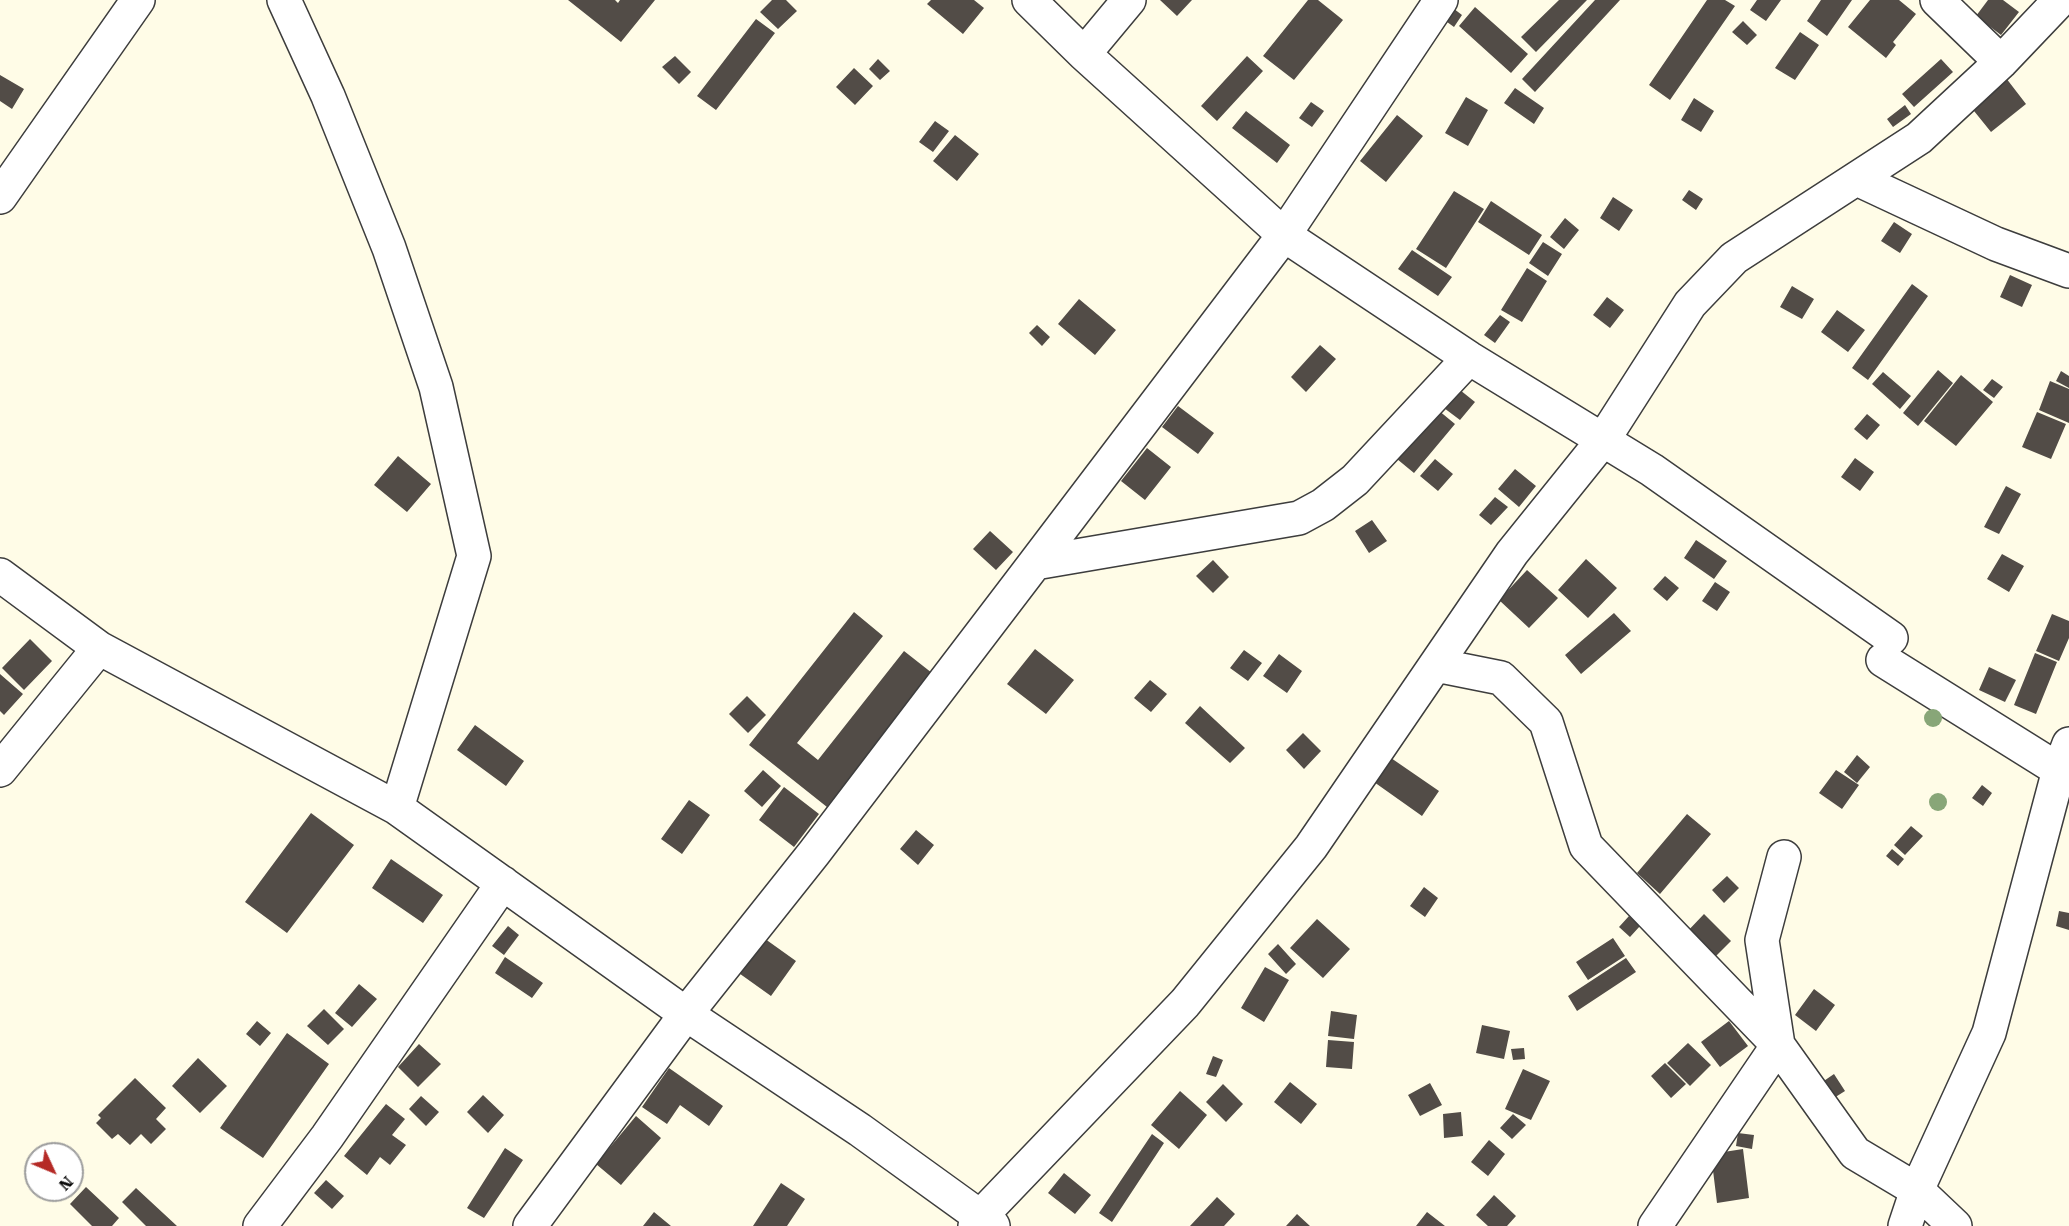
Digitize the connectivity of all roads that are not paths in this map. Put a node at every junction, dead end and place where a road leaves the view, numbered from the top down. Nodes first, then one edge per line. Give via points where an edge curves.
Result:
1 (138, 0) edge
2 (284, 0) edge
3 (1029, 0) edge
4 (1130, 0) edge
5 (1441, 0) edge
6 (1937, 0) edge
7 (2060, 0) edge
8 (1084, 54) junction
9 (2001, 62) junction
10 (1857, 179) junction
11 (0, 197) edge
12 (1284, 235) junction
13 (2069, 271) edge
14 (1468, 358) junction
15 (1603, 440) junction
16 (1035, 563) junction
17 (0, 575) edge
18 (99, 648) junction
19 (1436, 665) junction
20 (0, 770) edge
21 (2063, 777) edge
22 (397, 808) junction
23 (1784, 857) dead end
24 (502, 883) junction
25 (686, 1014) junction
26 (1778, 1045) junction
27 (1917, 1190) junction
28 (983, 1223) edge
29 (260, 1226) edge
30 (530, 1226) edge
31 (1655, 1226) edge
32 (1905, 1226) edge
33 (1955, 1226) edge

1 - 11 street
2 - 22 street via 328,96 389,248 436,387 474,556
3 - 8 street
4 - 8 street
5 - 12 street
6 - 9 street
7 - 9 street
8 - 12 street
9 - 10 street via 1919,138
10 - 13 street via 1996,244
10 - 15 street via 1734,258 1690,304
12 - 14 street
12 - 16 street
14 - 15 street
14 - 16 street via 1355,480 1299,518
15 - 19 street via 1512,553
15 - 21 street via 1661,477
16 - 25 street
17 - 18 street
18 - 20 street
18 - 22 street
19 - 26 street via 1501,678 1546,722 1586,846
19 - 28 street via 1311,847 1185,1003
21 - 27 street via 1989,1032
22 - 24 street
23 - 26 street via 1762,940
24 - 25 street
24 - 29 street via 327,1137
25 - 28 street via 860,1130
25 - 30 street
26 - 27 street via 1855,1153
26 - 31 street
27 - 32 street
27 - 33 street

